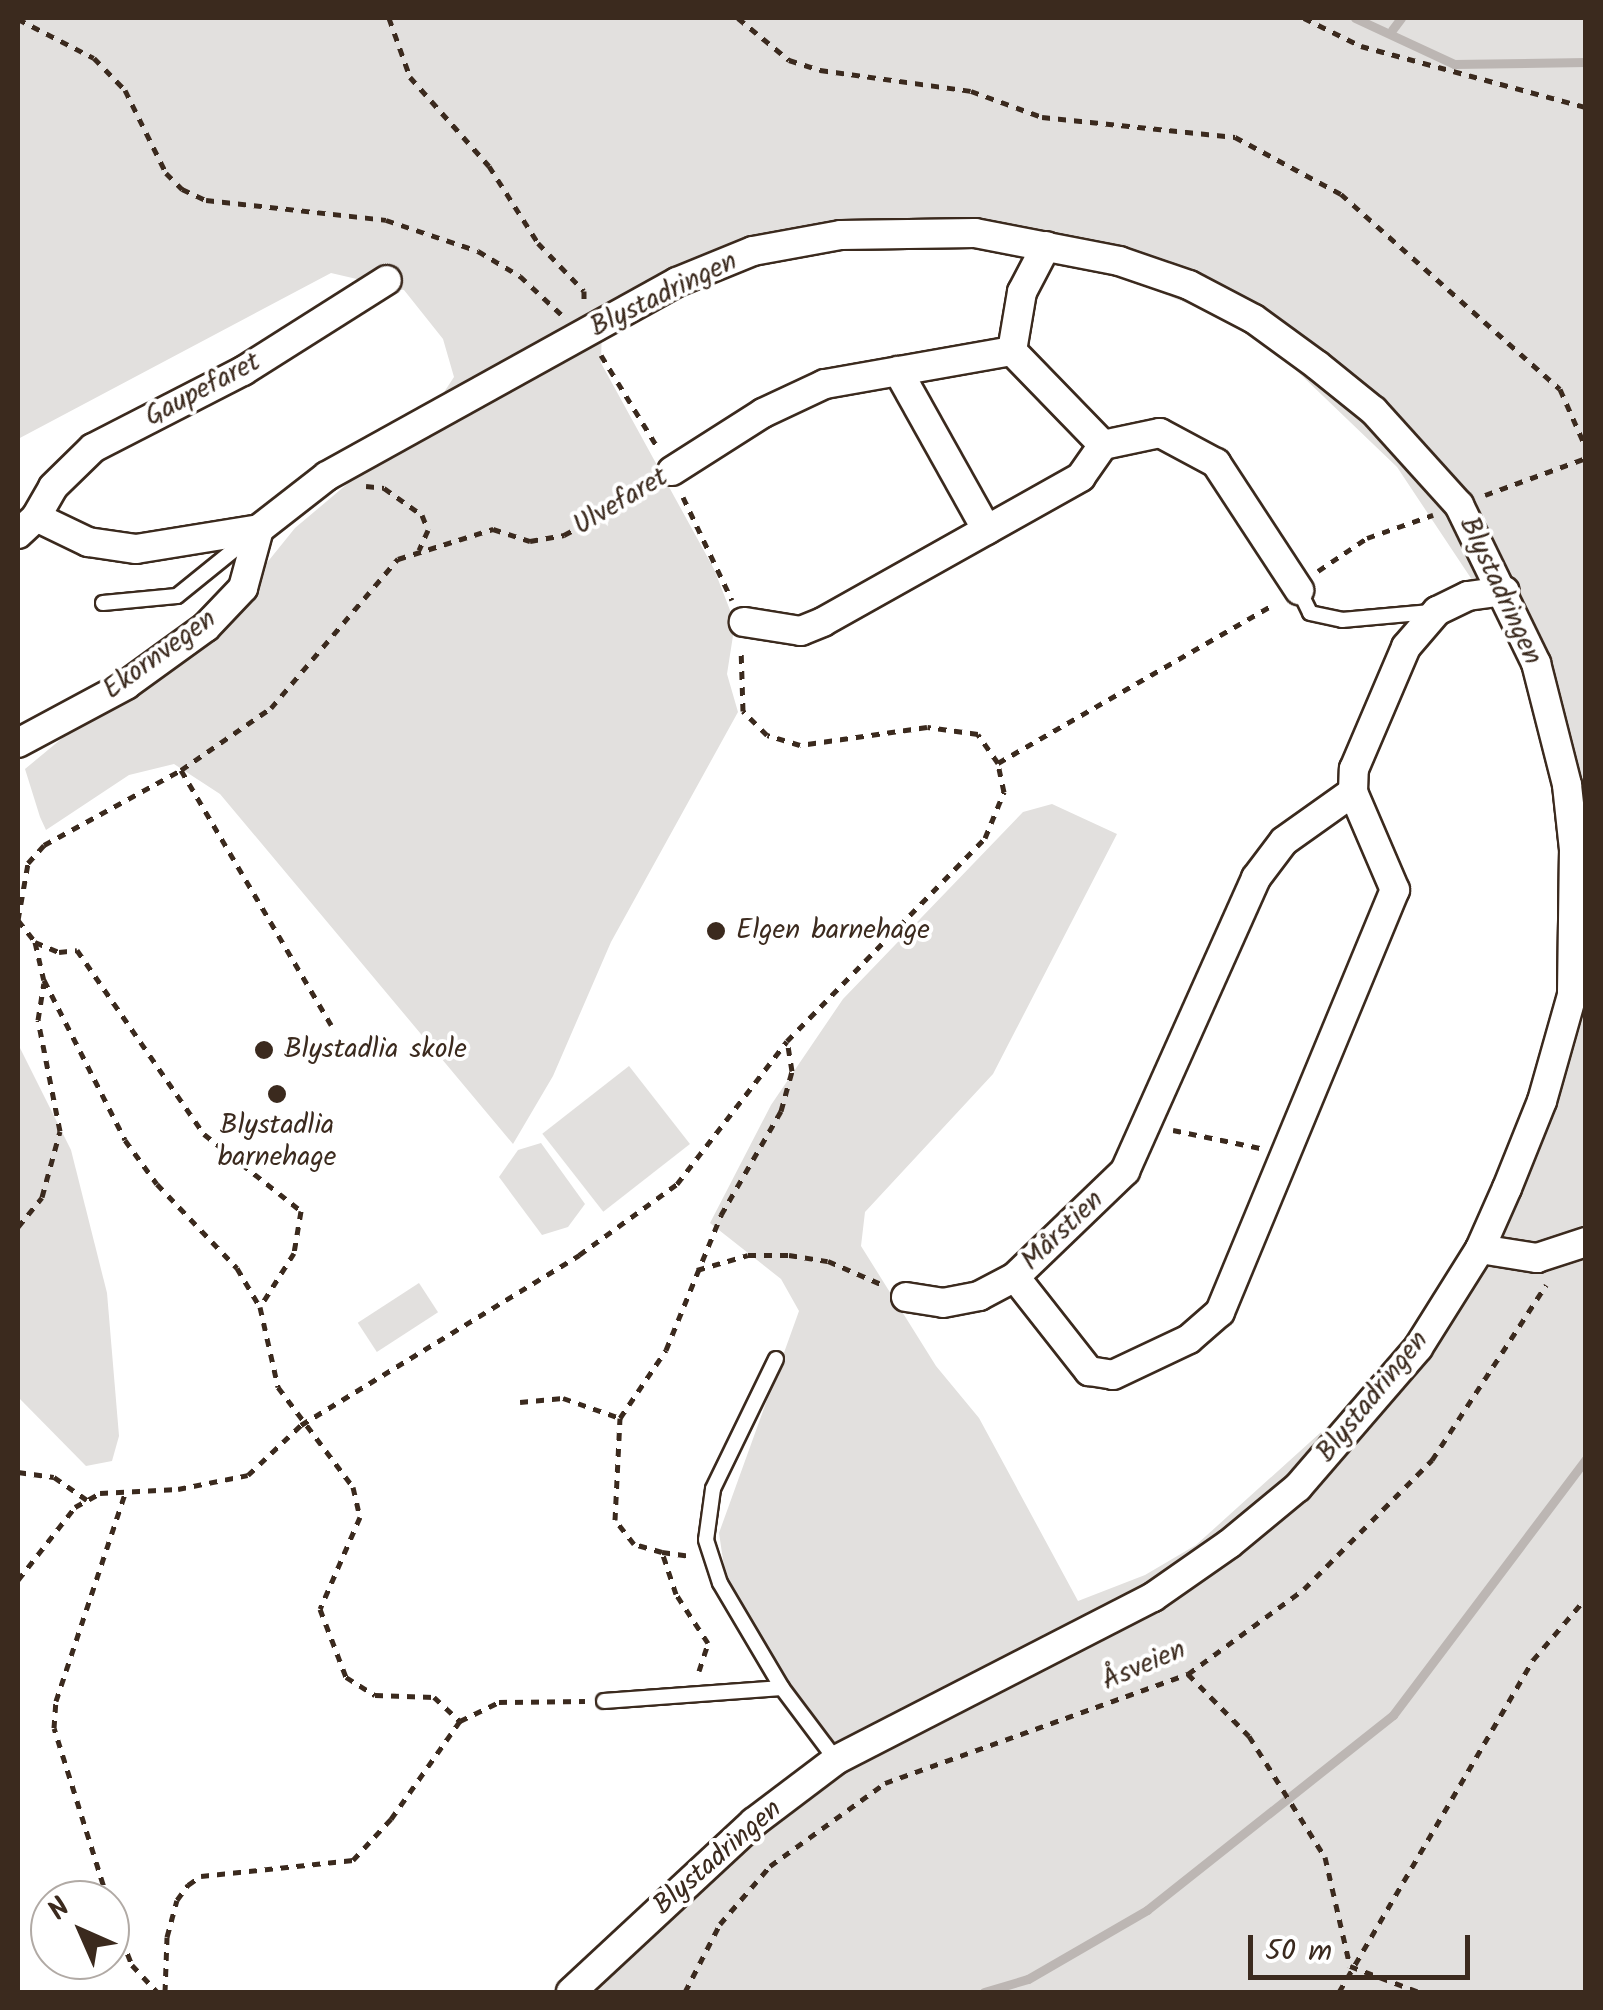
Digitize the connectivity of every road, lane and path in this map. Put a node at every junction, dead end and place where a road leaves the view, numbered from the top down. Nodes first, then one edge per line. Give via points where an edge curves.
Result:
1 (18, 18) edge
2 (388, 18) edge
3 (738, 18) edge
4 (1304, 18) edge
5 (1586, 107) edge
6 (1046, 246) junction
7 (387, 280) dead end
8 (584, 334) junction
9 (1012, 351) junction
10 (898, 371) junction
11 (1102, 444) junction
12 (1586, 448) edge
13 (672, 472) joint
14 (327, 476) junction
15 (27, 525) edge
16 (258, 529) junction
17 (987, 530) junction
18 (419, 550) junction
19 (1298, 590) joint
20 (1505, 592) junction
21 (102, 604) dead end
22 (1437, 612) junction
23 (744, 622) joint
24 (18, 743) edge
25 (181, 770) junction
26 (1353, 792) junction
27 (18, 920) edge
28 (36, 942) junction
29 (44, 980) junction
30 (331, 1025) dead end
31 (787, 1040) junction
32 (1150, 1125) junction
33 (1287, 1154) junction
34 (18, 1227) edge
35 (1580, 1245) edge
36 (1480, 1249) junction
37 (697, 1270) junction
38 (1015, 1277) junction
39 (906, 1297) joint
40 (260, 1307) junction
41 (776, 1359) dead end
42 (520, 1402) dead end
43 (620, 1418) junction
44 (301, 1426) junction
45 (18, 1472) edge
46 (126, 1491) junction
47 (86, 1500) junction
48 (18, 1580) edge
49 (1586, 1598) edge
50 (1188, 1674) junction
51 (782, 1688) junction
52 (672, 1699) junction
53 (604, 1701) joint
54 (460, 1721) junction
55 (836, 1760) junction
56 (102, 1880) edge
57 (130, 1960) edge
58 (1350, 1966) junction
59 (157, 1992) edge
60 (165, 1992) edge
61 (570, 1992) edge
62 (686, 1992) edge
63 (1340, 1992) edge
64 (1419, 1992) edge

1 - 8 path via 105,68 125,90 166,174 182,189 206,200 386,220 478,252 520,276
2 - 8 path via 410,77 489,166 538,242 584,292
3 - 12 path via 789,60 820,70 971,91 1042,117 1235,137 1341,194 1560,389
4 - 5 path via 1361,46
6 - 8 street, Blystadringen via 916,231 841,235 752,251 677,282
6 - 9 street via 1022,292
6 - 20 street, Blystadringen via 1190,285 1316,365 1374,412 1459,505
7 - 15 street, Gaupefaret via 242,371 94,448 53,487
8 - 14 street, Blystadringen via 543,368
9 - 10 street, Ulvefaret
9 - 11 street
10 - 13 street, Ulvefaret via 825,384 763,413
10 - 17 street
11 - 17 street via 1081,477
11 - 19 street via 1160,433 1216,463
13 - 18 path, Ulvefaret via 660,485 564,535 530,541 494,529
14 - 16 street, Blystadringen
14 - 18 path via 384,488 408,503 428,530
15 - 16 street via 136,549
16 - 21 lane via 176,596
16 - 24 street, Ekornvegen via 244,588 206,627 126,685
17 - 23 street via 800,631
18 - 25 path, Ulvefaret via 386,569 272,708
19 - 22 lane via 1310,613 1342,620
20 - 22 street via 1468,596
20 - 36 street, Blystadringen via 1536,664 1566,784 1574,849 1572,995 1542,1101
22 - 26 street via 1399,661 1354,768
23 - 31 path via 738,686 744,711 767,735 800,744 927,727 971,730 988,742 1004,792 985,838
25 - 27 path, Ulvefaret via 44,845 28,863
25 - 30 path
26 - 32 street, Mårstien via 1284,841 1256,878
26 - 33 street, Mårstien via 1395,890
27 - 28 path
28 - 29 path
28 - 40 path via 59,952 77,950 204,1134 300,1211 294,1253
29 - 34 path via 38,1020 60,1103 60,1131 42,1197
29 - 40 path via 126,1140 156,1184 210,1235
31 - 37 path via 792,1071 781,1110
31 - 44 path via 677,1184 580,1255
32 - 33 path
32 - 38 street, Mårstien via 1125,1171
33 - 38 street, Mårstien via 1220,1312 1189,1338 1113,1375 1089,1371
35 - 36 street via 1536,1258
35 - 50 path, Åsveien via 1432,1460 1304,1590
36 - 55 street, Blystadringen via 1418,1348 1298,1487 1229,1544 1153,1597
37 - 39 path via 748,1255 789,1255 828,1261
37 - 43 path via 666,1350
38 - 39 street via 980,1296 944,1304
40 - 44 path via 278,1387
41 - 51 lane via 705,1516 720,1583
42 - 43 path via 563,1398
43 - 52 path via 615,1520 634,1544 662,1552 676,1594 708,1643 704,1666
44 - 46 path via 248,1475
44 - 54 path via 340,1468 360,1502 354,1534 320,1610 346,1676 375,1695 434,1697
45 - 47 path via 54,1477
46 - 47 path
46 - 56 path via 56,1700 54,1728
47 - 48 path
49 - 58 path via 1533,1660 1507,1714
50 - 58 path via 1249,1736 1325,1857
50 - 62 path, Åsveien via 884,1783 770,1866 720,1924
51 - 52 lane
51 - 55 lane
52 - 53 lane
53 - 54 path via 499,1702
54 - 60 path via 391,1819 353,1860 201,1876 188,1886 167,1936
55 - 61 street, Blystadringen via 754,1822
57 - 59 path
58 - 63 path
58 - 64 path

